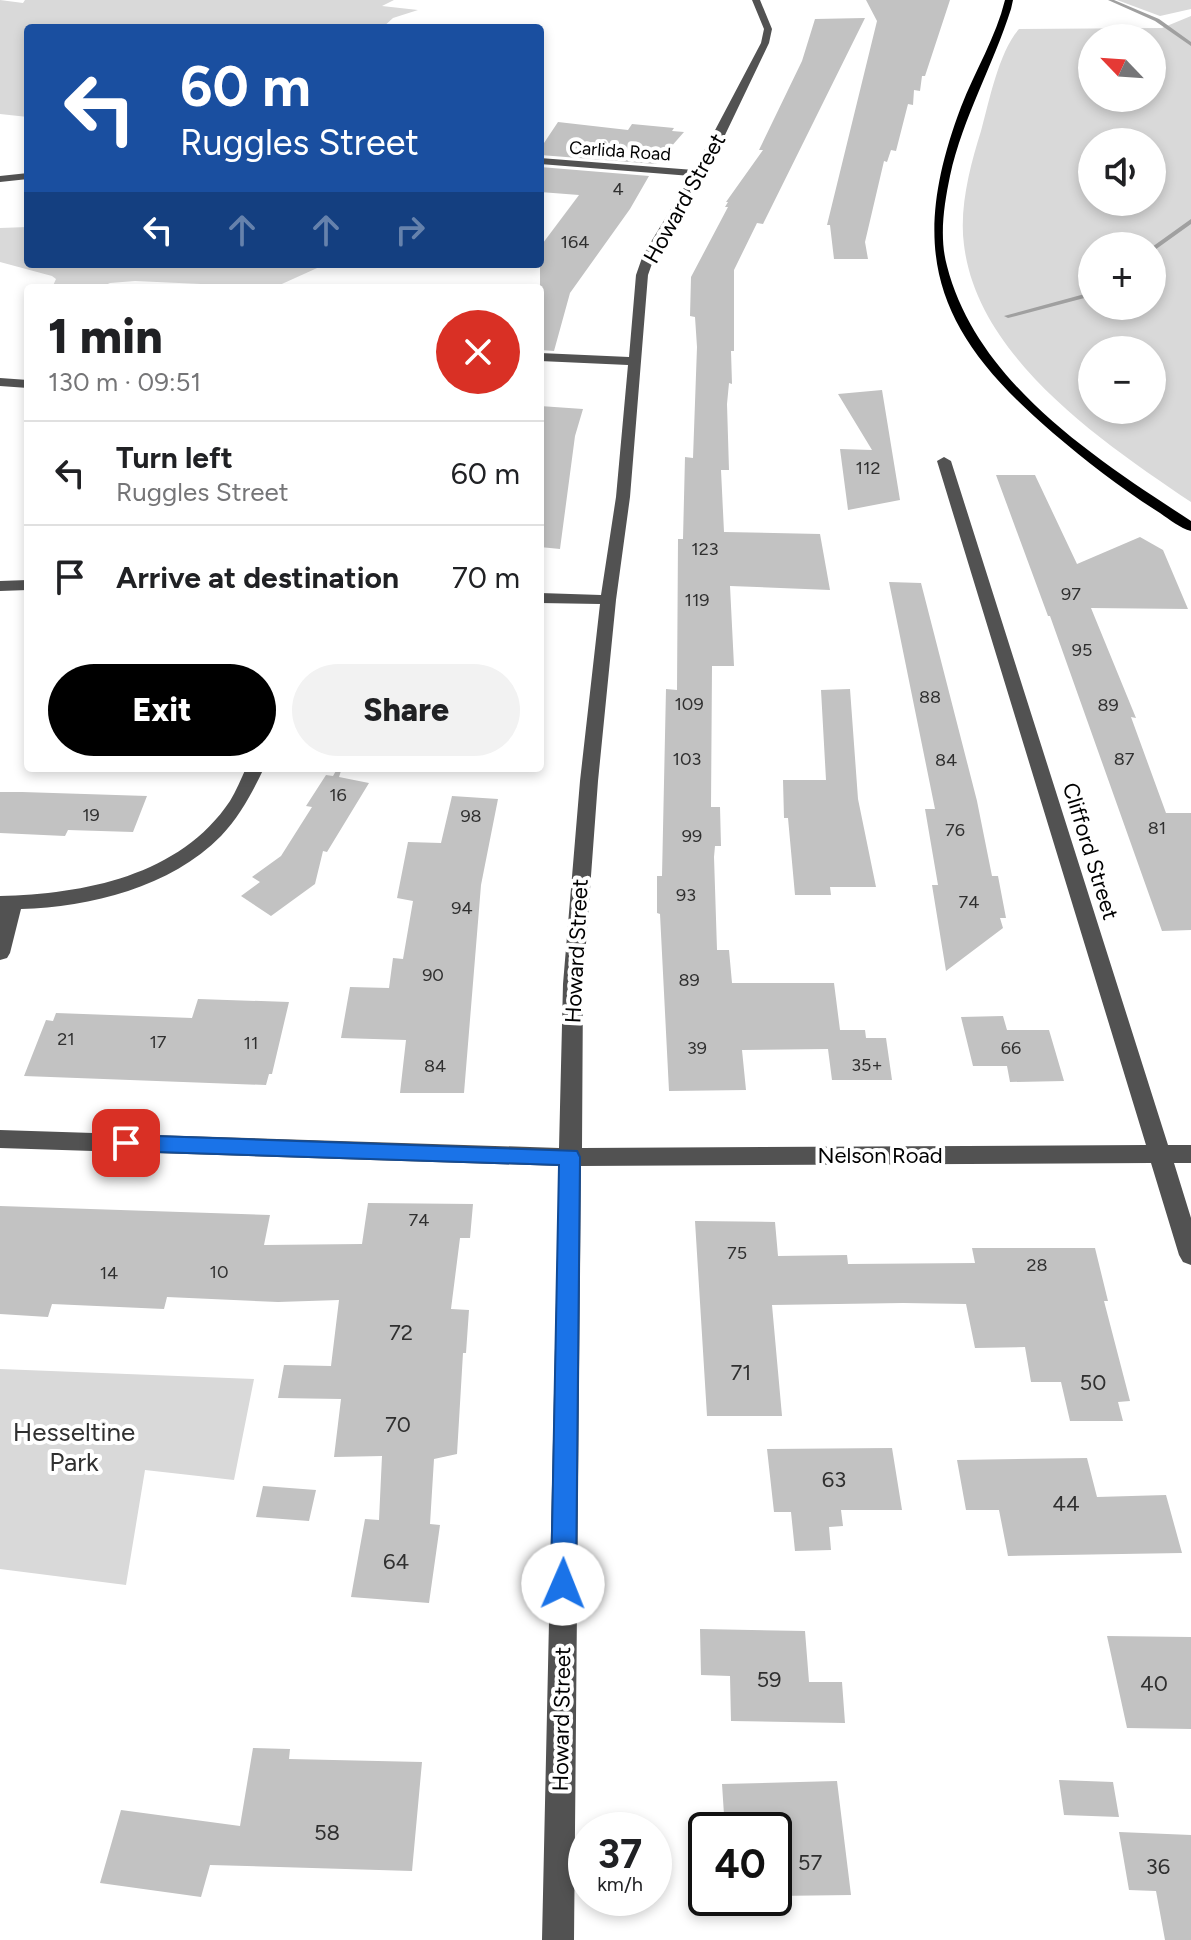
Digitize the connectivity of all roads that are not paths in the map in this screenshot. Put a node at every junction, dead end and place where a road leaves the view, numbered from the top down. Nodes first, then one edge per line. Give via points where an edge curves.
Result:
1 (756, 0) edge
2 (1009, 0) edge
3 (544, 161) edge
4 (698, 173) junction
5 (24, 176) edge
6 (0, 179) edge
7 (544, 357) edge
8 (633, 361) junction
9 (0, 382) edge
10 (24, 384) edge
11 (944, 461) dead end
12 (1191, 527) edge
13 (24, 585) edge
14 (0, 586) edge
15 (544, 598) edge
16 (608, 600) junction
17 (253, 772) edge
18 (6, 903) edge
19 (0, 953) edge
20 (0, 1139) edge
21 (1160, 1154) junction
22 (1191, 1154) edge
23 (570, 1157) junction
24 (1191, 1255) edge
25 (558, 1940) edge

1 - 4 street, Howard Street via 767,36
2 - 12 main road via 948,164 938,237 945,283 966,328 1024,398 1088,455
3 - 4 street, Carlida Road
4 - 8 street, Howard Street via 646,262
5 - 6 street
7 - 8 street
8 - 16 street, Howard Street via 623,497
9 - 10 street
11 - 21 street, Clifford Street
13 - 14 street
15 - 16 street
16 - 23 street, Howard Street via 577,915
17 - 18 street via 227,820 172,863 97,893
18 - 19 street
20 - 23 street, Nelson Road
21 - 22 street, Nelson Road
21 - 23 street, Nelson Road
21 - 24 street, Clifford Street
23 - 25 street, Howard Street

